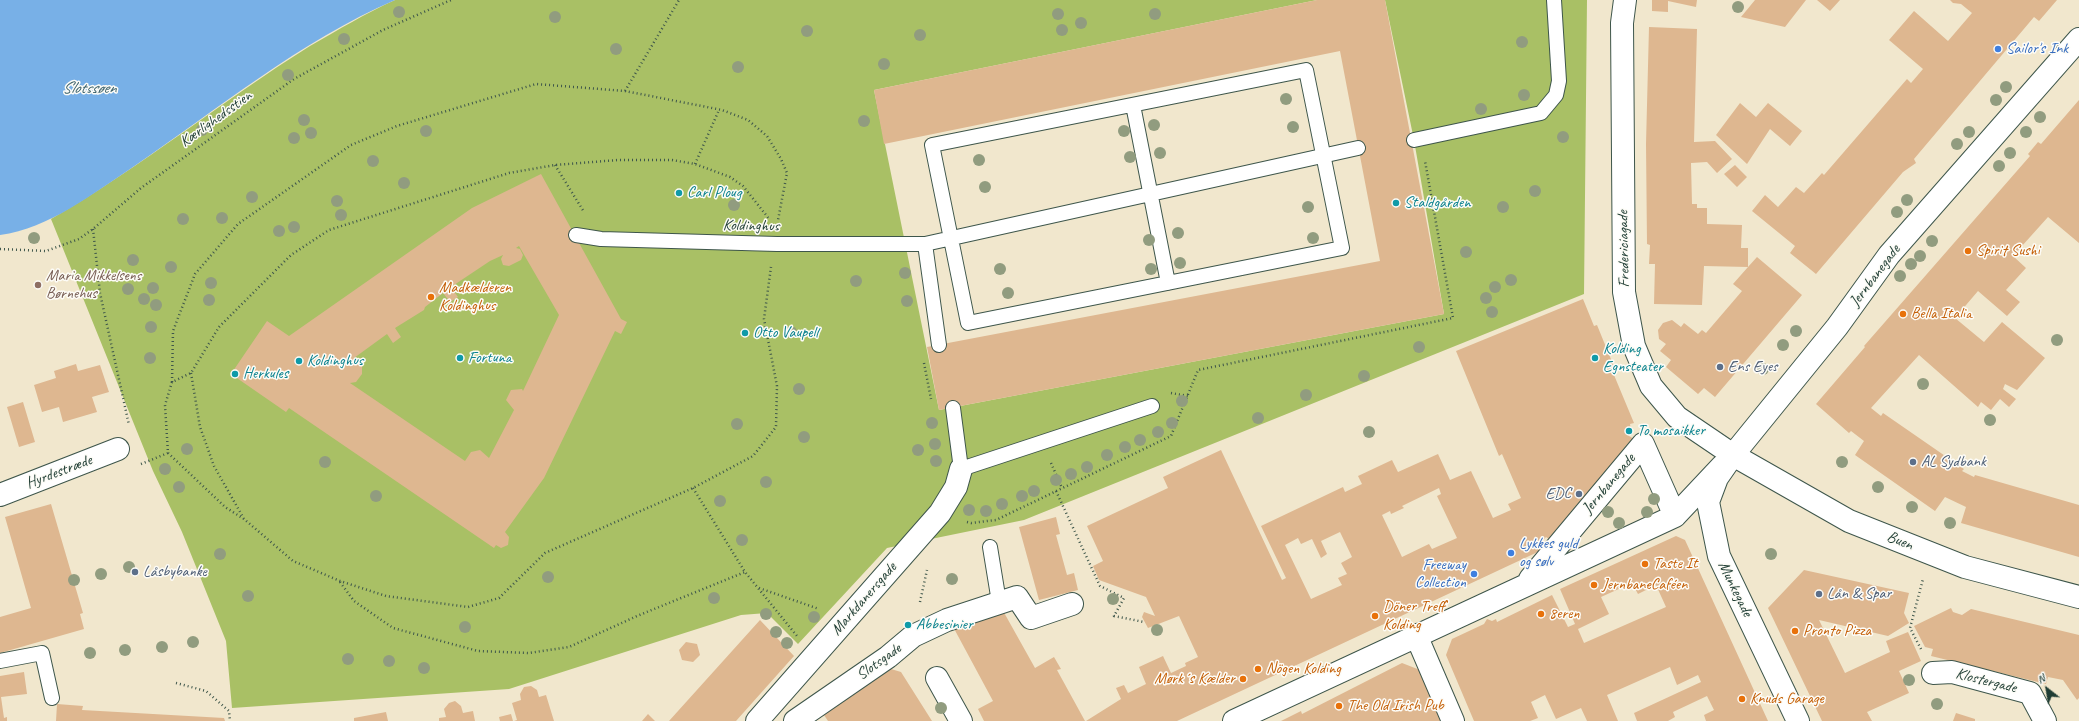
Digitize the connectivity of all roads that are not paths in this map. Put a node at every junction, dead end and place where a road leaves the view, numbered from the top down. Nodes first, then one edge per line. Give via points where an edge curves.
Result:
1 (1554, 0) edge
2 (1625, 0) edge
3 (2079, 39) edge
4 (1133, 105) junction
5 (1417, 139) road end
6 (1358, 148) dead end
7 (1324, 156) junction
8 (1151, 194) junction
9 (576, 235) dead end
10 (951, 238) junction
11 (925, 244) junction
12 (1168, 282) junction
13 (939, 345) dead end
14 (1152, 406) dead end
15 (952, 408) dead end
16 (118, 449) road end
17 (1733, 455) junction
18 (961, 469) junction
19 (0, 495) edge
20 (1675, 516) junction
21 (990, 547) dead end
22 (1525, 584) junction
23 (2079, 598) edge
24 (999, 602) junction
25 (1072, 604) dead end
26 (1416, 635) junction
27 (0, 661) edge
28 (1933, 673) dead end
29 (937, 678) dead end
30 (52, 698) dead end
31 (757, 721) edge
32 (795, 721) edge
33 (961, 721) edge
34 (1234, 721) edge
35 (1453, 721) edge
36 (1798, 721) edge
37 (2045, 721) edge

1 - 5 lane via 1559,81 1556,95 1541,113
2 - 17 street, Fredericiagade via 1622,23 1624,292 1634,346 1651,386 1677,417
3 - 17 street, Jernbanegade via 1889,255 1837,327
4 - 7 lane via 1306,70
4 - 8 lane
4 - 10 lane via 932,145
6 - 7 lane, Koldinghus
7 - 8 lane, Koldinghus
7 - 12 lane via 1342,248
8 - 10 lane, Koldinghus
8 - 12 lane
9 - 11 lane, Koldinghus via 601,239 777,244
10 - 11 lane, Koldinghus
10 - 12 lane via 968,323
11 - 13 lane
14 - 18 lane
15 - 18 lane
16 - 19 street, Hyrdestræde
17 - 20 street, Jernbanegade
17 - 23 street, Buen via 1849,521 1964,567
17 - 36 street, Munkegade via 1717,478 1708,502 1719,556
18 - 31 street, Markdanersgade via 956,487 940,513
20 - 22 street, Jernbanegade
20 - 22 street, Jernbanegade via 1643,444
21 - 24 lane
22 - 26 street, Jernbanegade
24 - 25 street, Slotsgade via 1017,597 1031,618
24 - 32 street, Slotsgade via 947,620 913,636 888,657
26 - 34 street, Jernbanegade
26 - 35 street
27 - 30 lane via 42,653
28 - 37 street, Klostergade via 1952,672 2030,692
29 - 33 street

